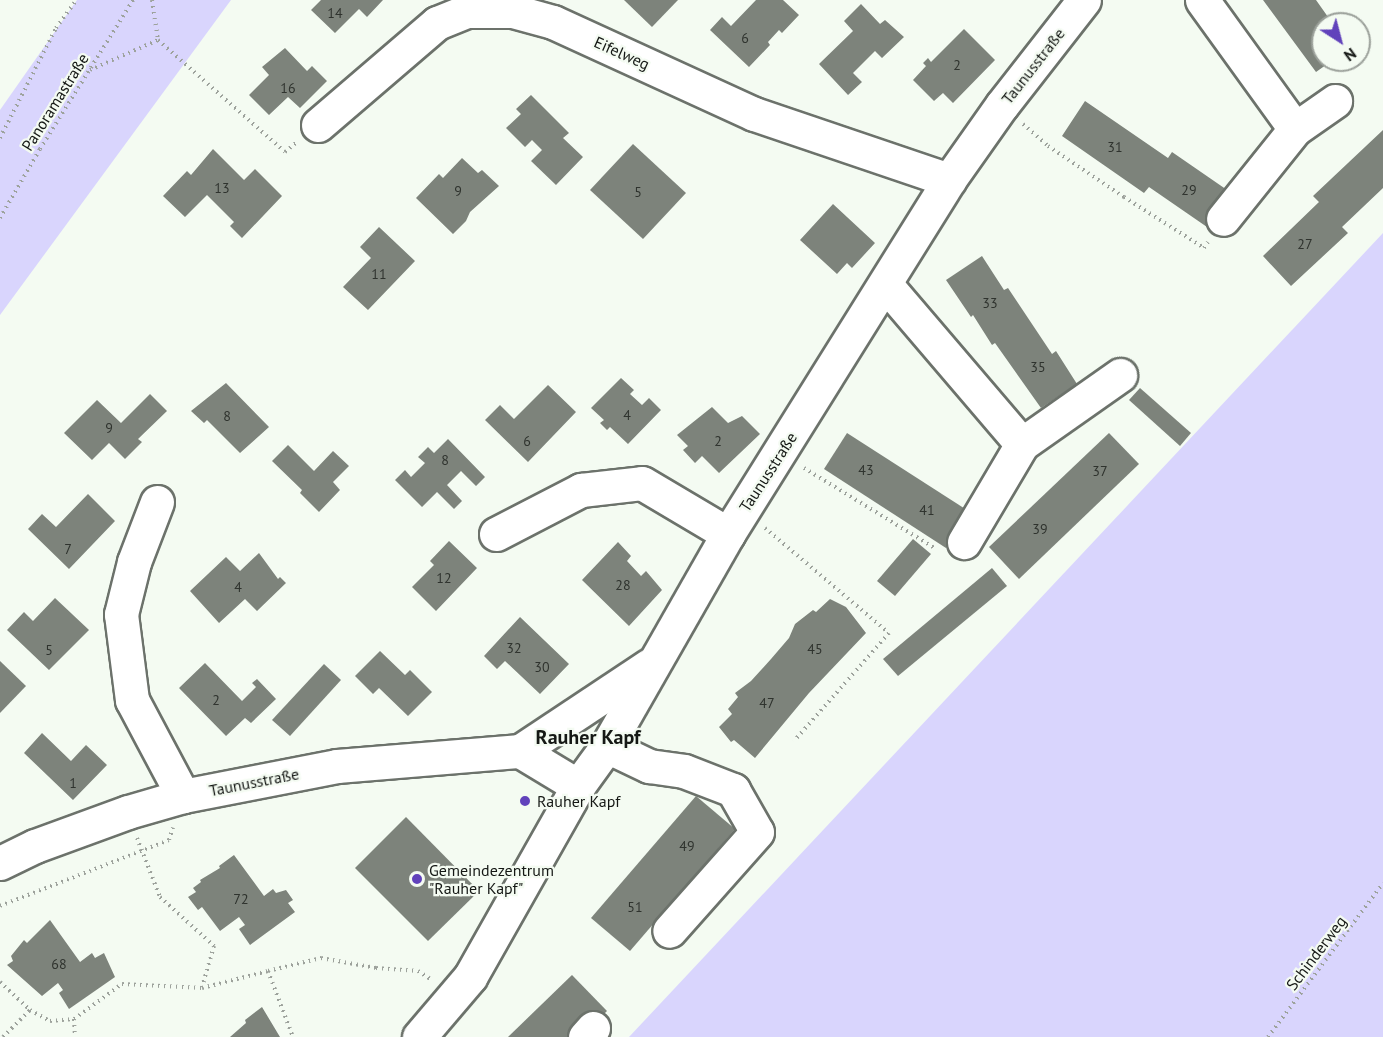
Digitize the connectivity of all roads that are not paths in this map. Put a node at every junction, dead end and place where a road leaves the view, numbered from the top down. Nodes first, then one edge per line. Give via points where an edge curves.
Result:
1 (1084, 0) edge
2 (1202, 0) edge
3 (1335, 101) dead end
4 (318, 125) road end
5 (1295, 129) junction
6 (950, 180) junction
7 (1223, 219) road end
8 (886, 285) junction
9 (1120, 375) dead end
10 (1023, 444) junction
11 (157, 502) dead end
12 (736, 522) junction
13 (496, 534) dead end
14 (964, 542) dead end
15 (654, 661) junction
16 (607, 746) junction
17 (520, 751) junction
18 (578, 786) junction
19 (183, 796) junction
20 (0, 863) edge
21 (669, 931) dead end
22 (419, 1037) edge

1 - 6 street, Taunusstraße via 1002,105
2 - 5 street
3 - 5 street
4 - 6 street, Eifelweg via 437,23 467,11 513,11 553,22 754,114
5 - 7 street
6 - 8 street, Taunusstraße
8 - 10 street
8 - 12 street, Taunusstraße
9 - 10 street
10 - 14 street
11 - 19 street via 134,562 121,614 132,700
12 - 13 street via 642,483 581,490
12 - 15 street, Taunusstraße
15 - 16 street, Taunusstraße
15 - 17 street, Taunusstraße
16 - 18 street, Taunusstraße
16 - 21 street via 649,766 684,771 733,790 758,832
17 - 18 street
17 - 19 street, Taunusstraße via 337,766
18 - 22 street, Taunusstraße via 470,978
19 - 20 street, Taunusstraße via 35,846

